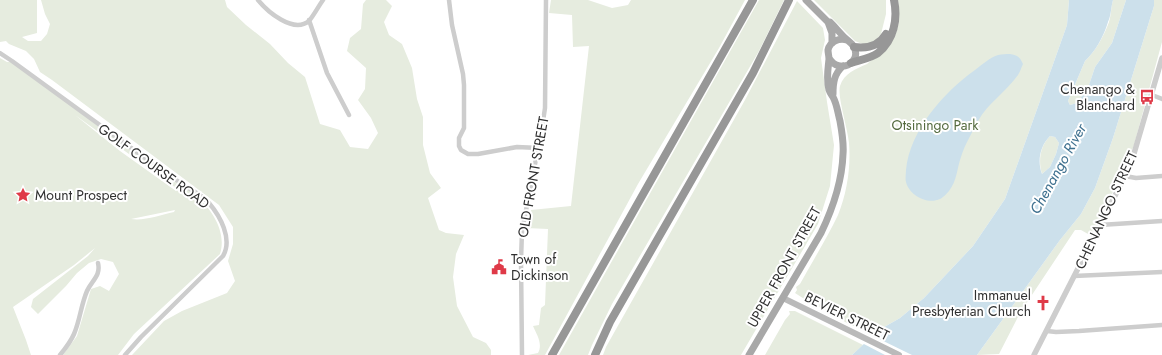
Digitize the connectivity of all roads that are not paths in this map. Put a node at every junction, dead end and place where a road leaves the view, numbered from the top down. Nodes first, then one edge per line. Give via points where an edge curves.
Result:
1 (258, 0) edge
2 (323, 0) edge
3 (449, 0) edge
4 (546, 0) edge
5 (753, 0) edge
6 (789, 0) edge
7 (792, 0) edge
8 (889, 0) edge
9 (894, 0) edge
10 (808, 2) edge
11 (784, 10) junction
12 (310, 20) junction
13 (828, 22) junction
14 (847, 40) junction
15 (832, 43) junction
16 (854, 47) junction
17 (0, 53) edge
18 (829, 58) junction
19 (1162, 58) edge
20 (851, 63) junction
21 (843, 66) junction
22 (1152, 95) junction
23 (833, 97) junction
24 (1162, 98) edge
25 (349, 115) dead end
26 (539, 148) junction
27 (1125, 176) junction
28 (1162, 176) edge
29 (1162, 221) edge
30 (1100, 225) junction
31 (98, 263) dead end
32 (1162, 272) edge
33 (1074, 276) junction
34 (783, 298) junction
35 (1162, 326) edge
36 (1047, 331) junction
37 (60, 355) edge
38 (125, 355) edge
39 (522, 355) edge
40 (552, 355) edge
41 (595, 355) edge
42 (750, 355) edge
43 (899, 355) edge
44 (1034, 355) edge

1 - 12 street via 285,22 302,24
2 - 12 street
3 - 26 street via 464,85 464,128 459,138 461,150 468,154 478,154 517,147
4 - 26 street, OLD FRONT STREET via 545,108
5 - 40 highway
6 - 11 highway
7 - 11 highway
8 - 16 highway via 891,13 886,35 871,47
9 - 20 highway via 895,22 891,36 878,53
10 - 13 main road
11 - 41 highway via 753,73 610,322
12 - 25 street via 326,73
13 - 14 main road
13 - 15 main road, UPPER FRONT STREET
14 - 15 main road via 839,39
14 - 16 main road
15 - 18 main road, UPPER FRONT STREET via 828,50
16 - 20 main road via 855,56
17 - 38 street, GOLF COURSE ROAD via 203,198 222,222 226,235 223,256
18 - 21 main road via 835,65
18 - 23 main road, UPPER FRONT STREET via 827,81
19 - 22 street, CHENANGO STREET
20 - 21 main road
21 - 23 main road, UPPER FRONT STREET via 834,78
22 - 24 street
22 - 27 street, CHENANGO STREET
23 - 34 main road, UPPER FRONT STREET via 843,141 838,192 821,233
26 - 39 street, OLD FRONT STREET via 522,231
27 - 28 street
27 - 30 street, CHENANGO STREET
29 - 30 street
30 - 33 street, CHENANGO STREET
31 - 37 street via 98,273 83,302 74,336
32 - 33 street
33 - 36 street, CHENANGO STREET
34 - 42 main road, UPPER FRONT STREET
34 - 43 main road, BEVIER STREET
35 - 36 street
36 - 44 street, CHENANGO STREET

